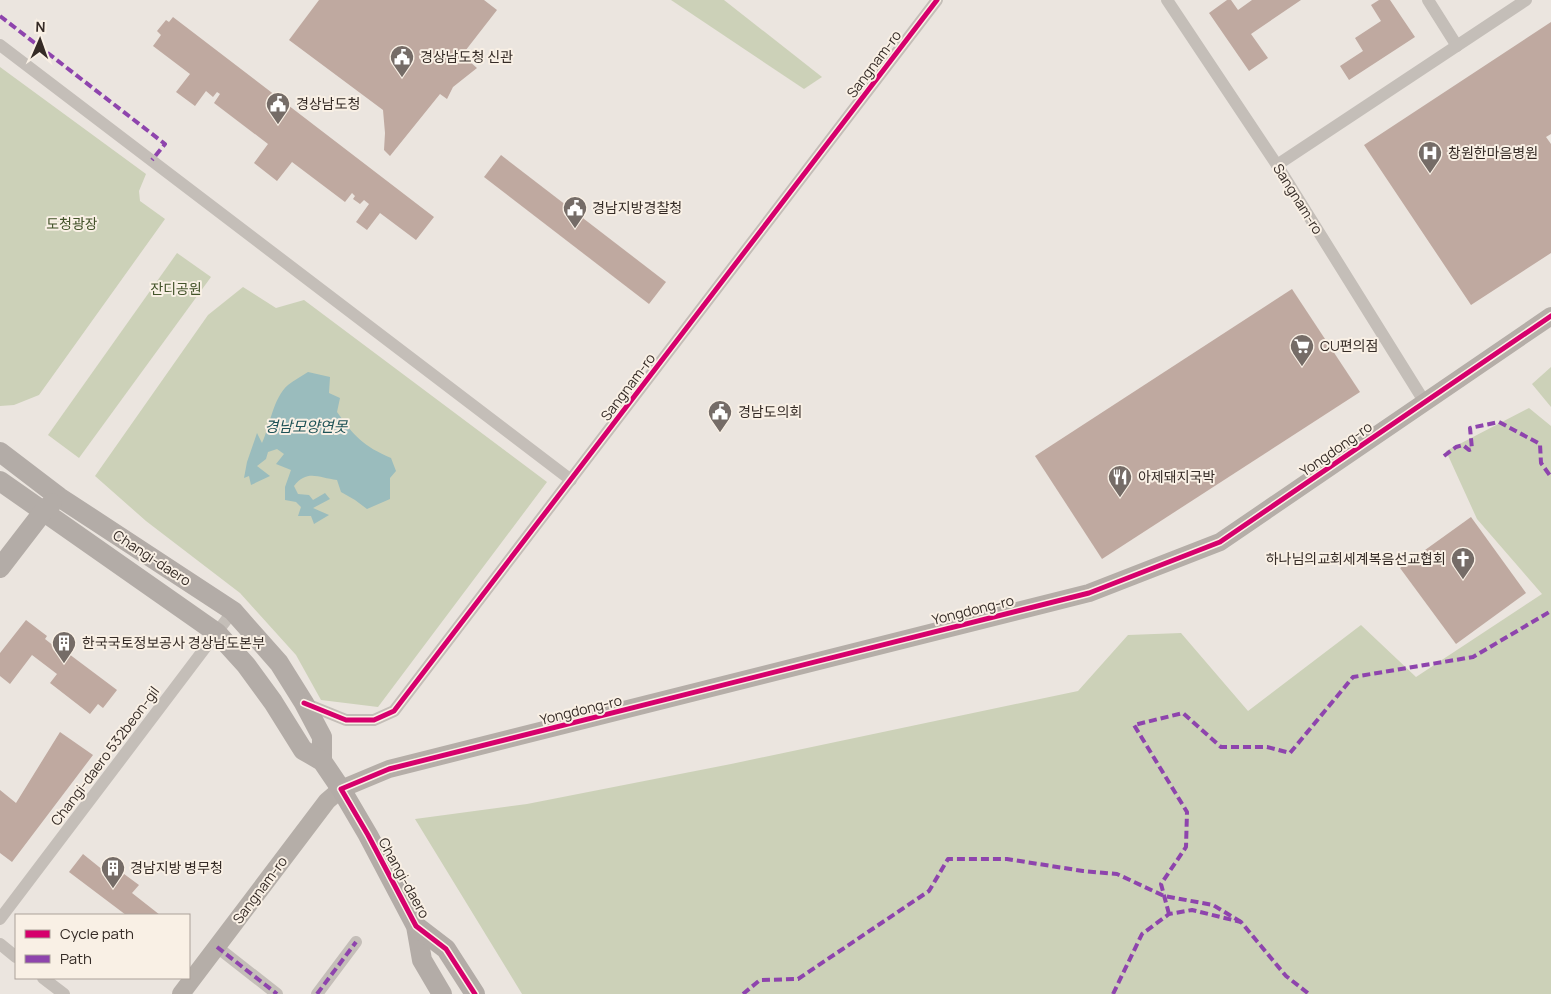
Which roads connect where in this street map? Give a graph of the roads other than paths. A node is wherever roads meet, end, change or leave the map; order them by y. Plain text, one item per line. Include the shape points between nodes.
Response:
1 (937, 0) edge
2 (1167, 0) edge
3 (1428, 0) edge
4 (1526, 0) edge
5 (0, 45) edge
6 (1457, 46) junction
7 (1277, 165) junction
8 (1551, 316) edge
9 (1424, 402) junction
10 (6, 457) edge
11 (571, 480) junction
12 (0, 481) edge
13 (59, 497) junction
14 (43, 512) junction
15 (0, 568) edge
16 (233, 612) junction
17 (217, 633) junction
18 (304, 703) junction
19 (322, 760) junction
20 (341, 789) junction
21 (0, 919) edge
22 (416, 926) junction
23 (356, 942) dead end
24 (0, 944) edge
25 (217, 947) junction
26 (15, 956) edge
27 (44, 979) edge
28 (64, 994) edge
29 (181, 994) edge
30 (277, 994) edge
31 (317, 994) edge
32 (442, 994) edge
33 (475, 994) edge

1 - 11 street, Sangnam-ro
2 - 7 street, Sangnam-ro
3 - 6 street
4 - 6 street
5 - 11 street
6 - 7 street
7 - 9 street, Sangnam-ro
8 - 9 street, Yongdong-ro
9 - 20 street, Yongdong-ro via 1220,542 1089,593 389,769
10 - 12 main road
10 - 13 main road, Changi-daero
11 - 18 street, Sangnam-ro via 394,711 374,720 346,720
12 - 14 main road, Changi-daero
13 - 14 main road
13 - 16 main road, Changi-daero
14 - 15 main road
14 - 17 main road, Changi-daero
16 - 17 street, Changi-daero 532beon-gil
16 - 18 main road, Changi-daero via 279,663
17 - 19 main road, Changi-daero via 246,665 303,750
17 - 21 street, Changi-daero 532beon-gil
18 - 19 main road, Changi-daero via 322,737
19 - 20 main road, Changi-daero
20 - 22 main road, Changi-daero
20 - 25 street, Sangnam-ro via 327,801
22 - 32 main road, Changi-daero via 422,960
22 - 33 main road, Changi-daero via 446,949
23 - 31 street
24 - 26 street
25 - 29 street, Sangnam-ro
25 - 30 street
27 - 28 street

